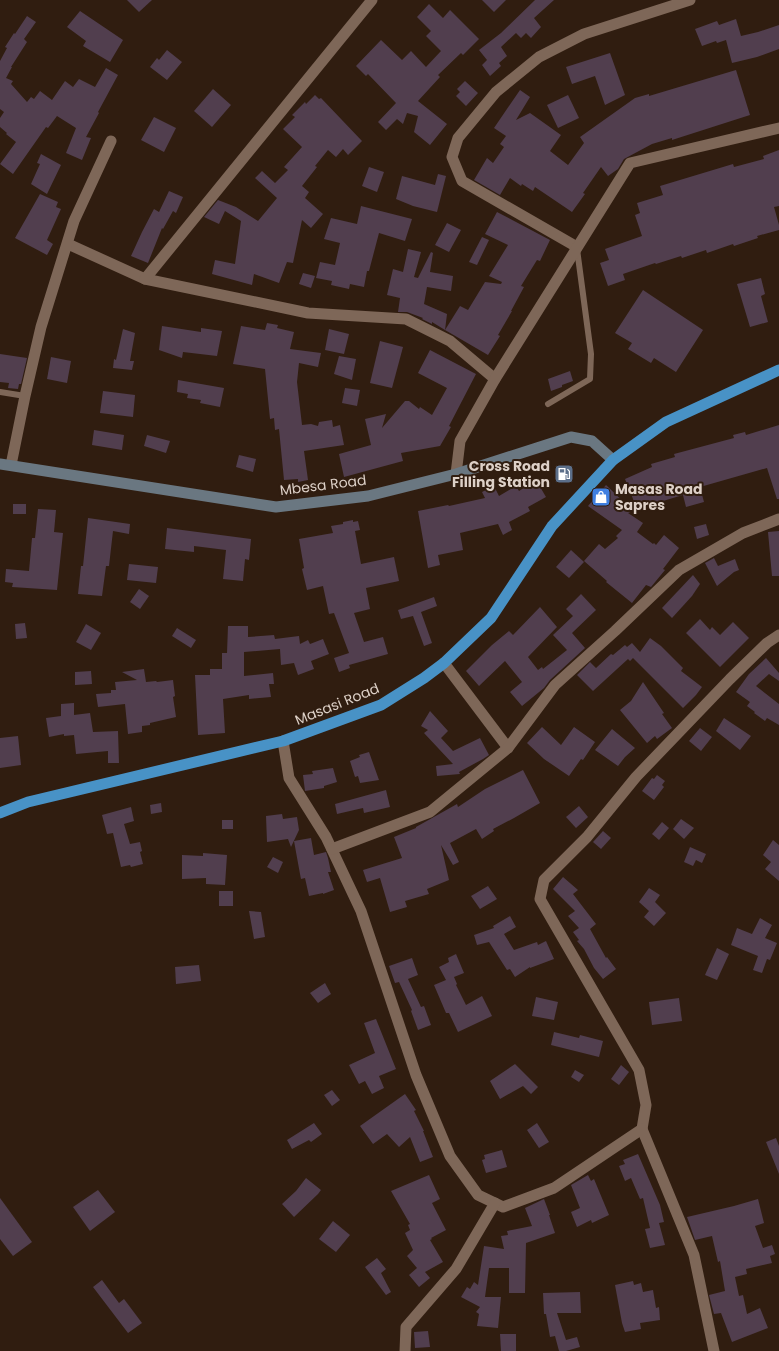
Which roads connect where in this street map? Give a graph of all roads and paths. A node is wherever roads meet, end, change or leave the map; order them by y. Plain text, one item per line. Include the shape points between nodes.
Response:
1 (372, 0) edge
2 (690, 0) edge
3 (779, 128) edge
4 (111, 141) dead end
5 (68, 244) junction
6 (577, 247) junction
7 (145, 279) junction
8 (779, 370) edge
9 (495, 379) junction
10 (0, 392) edge
11 (24, 396) junction
12 (548, 404) dead end
13 (613, 460) junction
14 (5, 465) edge
15 (456, 474) junction
16 (779, 519) edge
17 (779, 635) edge
18 (444, 662) junction
19 (283, 741) junction
20 (508, 748) junction
21 (0, 813) edge
22 (332, 849) junction
23 (642, 1129) junction
24 (495, 1203) junction
25 (405, 1351) edge
26 (714, 1351) edge

1 - 7 street
2 - 6 street via 584,34 539,57 496,92 458,138 452,157 462,181
3 - 6 street via 630,162
4 - 5 street via 74,222
5 - 7 street
5 - 11 street via 41,327
6 - 9 street
6 - 12 lane via 591,354 590,379
7 - 9 street via 308,313 406,320 450,341
8 - 13 highway, Masasi Road via 666,422
9 - 15 street via 460,441
10 - 11 lane
11 - 14 street
13 - 15 main road, Mbesa Road via 592,441 571,437
13 - 18 highway, Masasi Road via 552,526 491,618
14 - 15 main road, Mbesa Road via 276,507 368,496
16 - 20 street via 743,533 679,570 554,685
17 - 23 street via 767,643 724,685 636,777 587,836 544,880 540,899 639,1070 646,1105
18 - 19 highway, Masasi Road via 424,678 381,704
18 - 20 street
19 - 21 highway, Masasi Road via 28,802
19 - 22 street via 289,778
20 - 22 street via 430,812
22 - 24 street via 360,911 416,1075 450,1156 478,1195
23 - 24 street via 554,1188 503,1207
23 - 26 street via 694,1254
24 - 25 street via 456,1269 406,1327

